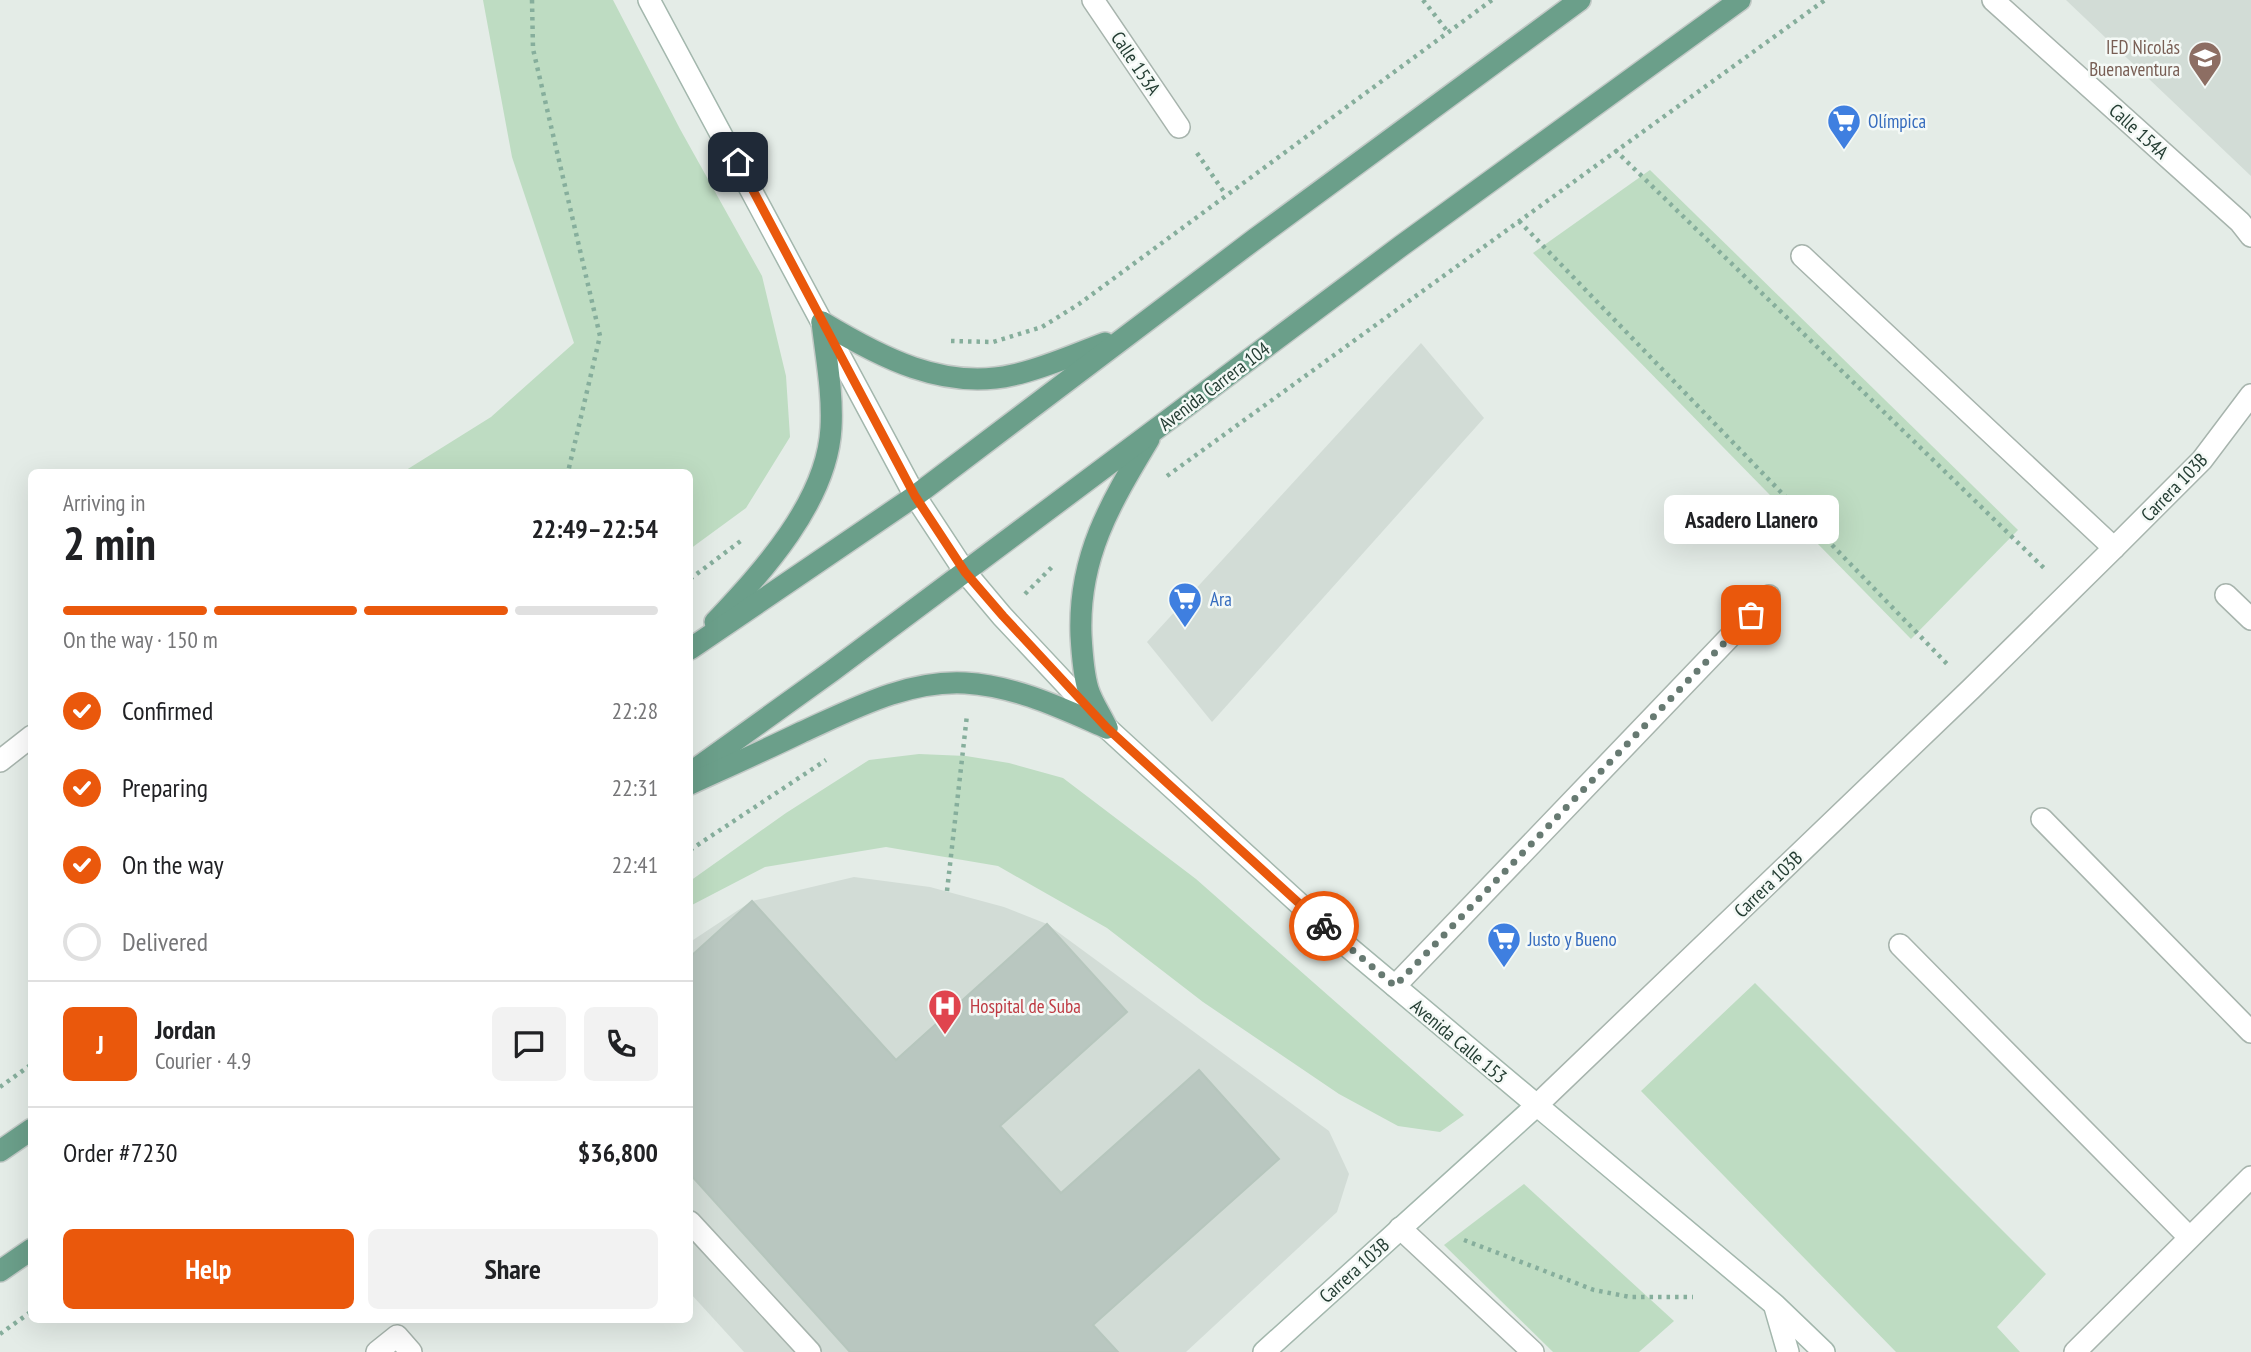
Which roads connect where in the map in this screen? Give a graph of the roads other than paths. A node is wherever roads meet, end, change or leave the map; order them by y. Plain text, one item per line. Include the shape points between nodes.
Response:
1 (649, 0) edge
2 (1093, 0) edge
3 (1580, 0) edge
4 (1740, 0) edge
5 (1993, 0) edge
6 (1179, 127) road end
7 (2251, 236) edge
8 (1802, 256) dead end
9 (822, 322) junction
10 (1126, 335) junction
11 (2251, 395) edge
12 (1155, 430) junction
13 (915, 496) junction
14 (2114, 548) junction
15 (965, 572) junction
16 (2226, 595) dead end
17 (1769, 596) dead end
18 (2251, 619) edge
19 (693, 646) edge
20 (693, 647) edge
21 (1107, 728) junction
22 (28, 739) edge
23 (0, 761) edge
24 (693, 771) edge
25 (693, 783) edge
26 (2042, 820) dead end
27 (1900, 945) dead end
28 (1395, 986) junction
29 (2251, 1032) edge
30 (1536, 1105) junction
31 (28, 1131) edge
32 (3, 1144) edge
33 (2251, 1177) edge
34 (693, 1225) edge
35 (1400, 1228) junction
36 (2189, 1237) junction
37 (28, 1252) edge
38 (0, 1271) edge
39 (1775, 1305) junction
40 (377, 1352) edge
41 (411, 1352) edge
42 (810, 1352) edge
43 (1264, 1352) edge
44 (1533, 1352) edge
45 (1788, 1352) edge
46 (1824, 1352) edge
47 (2075, 1352) edge

1 - 9 street, Avenida Calle 153
2 - 6 street, Calle 153A
3 - 10 main road
4 - 12 main road, Avenida Carrera 104
5 - 7 street, Calle 154A
8 - 14 street
9 - 10 main road via 903,364 971,380 1013,375
9 - 13 street, Avenida Calle 153
9 - 19 main road via 831,430 816,484 784,541
10 - 13 main road
11 - 14 street, Carrera 103B via 2202,460
12 - 15 main road, Avenida Carrera 104
12 - 21 main road via 1095,538 1080,609 1088,691
13 - 15 street, Avenida Calle 153
13 - 20 main road
14 - 30 street, Carrera 103B
15 - 21 street, Avenida Calle 153
15 - 24 main road, Avenida Carrera 104
16 - 18 street
17 - 28 street
21 - 25 main road via 1010,689 939,684 878,697
21 - 28 street, Avenida Calle 153
22 - 23 street
26 - 29 street
27 - 36 street
28 - 30 street, Avenida Calle 153
30 - 35 street, Carrera 103B
30 - 39 street, Avenida Calle 153
31 - 32 main road
33 - 36 street
34 - 42 street
35 - 43 street, Carrera 103B
35 - 44 street
36 - 47 street
37 - 38 main road
39 - 45 street
39 - 46 street, Avenida Calle 153
40 - 41 street via 397,1336

